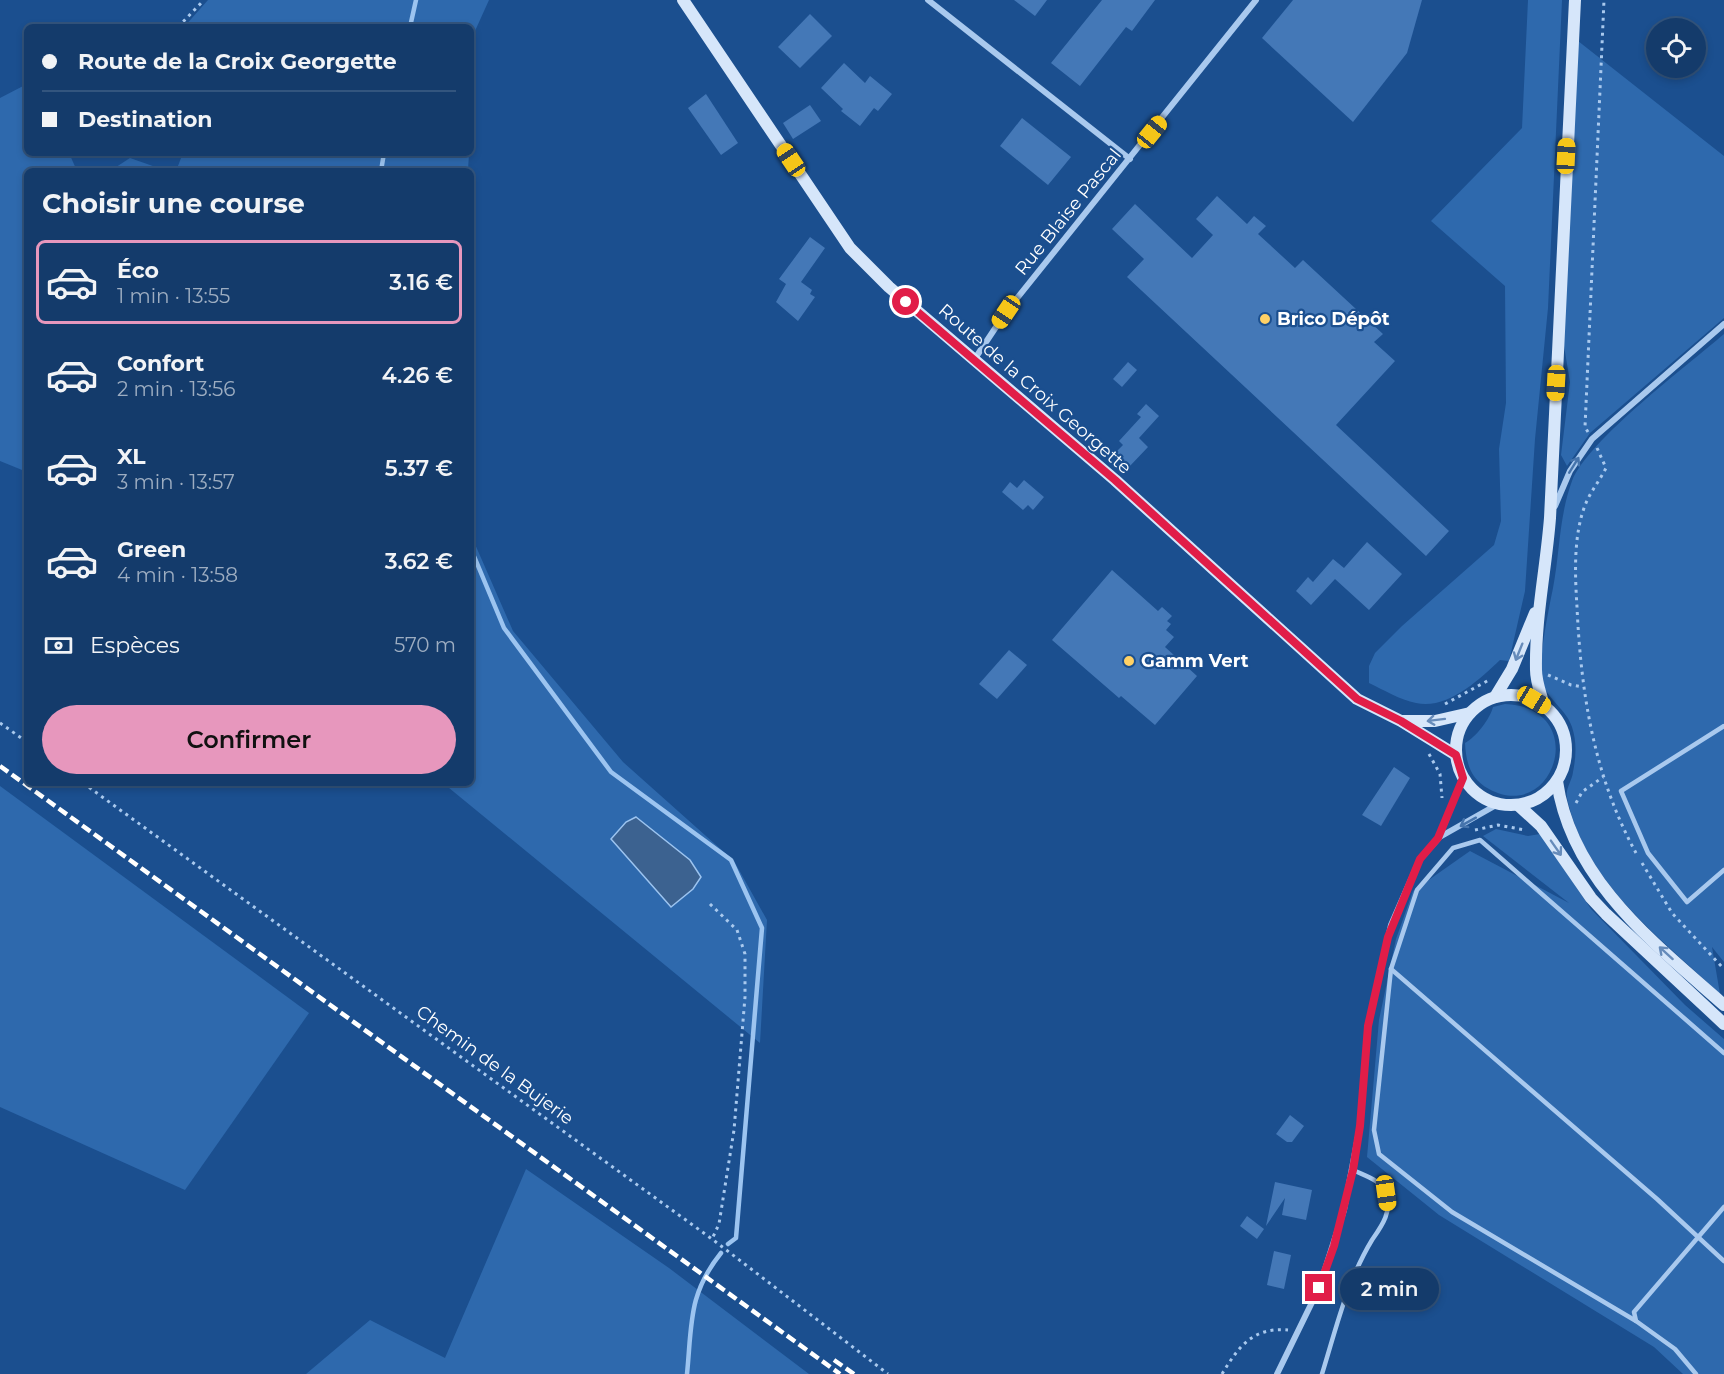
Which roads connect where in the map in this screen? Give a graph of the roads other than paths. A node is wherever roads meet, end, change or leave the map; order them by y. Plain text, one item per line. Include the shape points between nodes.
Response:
1 (683, 0) edge
2 (928, 0) edge
3 (1256, 0) edge
4 (1575, 0) edge
5 (1131, 159) junction
6 (1724, 324) edge
7 (974, 360) junction
8 (1550, 518) junction
9 (1539, 604) junction
10 (1496, 698) junction
11 (1544, 706) junction
12 (1470, 713) junction
13 (1401, 721) junction
14 (1724, 726) edge
15 (1456, 755) junction
16 (1463, 778) junction
17 (1557, 781) junction
18 (1498, 804) junction
19 (1518, 805) junction
20 (1438, 838) junction
21 (1724, 870) edge
22 (1391, 969) junction
23 (1724, 1005) edge
24 (1724, 1024) edge
25 (1724, 1053) edge
26 (1353, 1170) junction
27 (1724, 1207) edge
28 (1697, 1238) junction
29 (1724, 1261) edge
30 (1636, 1321) junction
31 (1277, 1374) edge
32 (1322, 1374) edge
33 (1696, 1374) edge

1 - 7 main road, Route de la Croix Georgette via 850,248
2 - 5 street
3 - 5 street, Rue Blaise Pascal
4 - 8 main road
5 - 7 street, Rue Blaise Pascal via 1006,312
8 -> 6 street via 1570,471 1592,439
7 - 13 main road, Route de la Croix Georgette via 1115,480 1348,692
8 - 9 main road
9 -> 10 main road
9 - 11 main road via 1536,672
10 - 11 main road via 1522,696
10 - 12 main road
11 - 17 main road via 1560,724 1565,741 1564,764
12 -> 13 main road, Route de la Croix Georgette via 1435,721
12 - 15 main road via 1459,734
13 - 15 main road, Route de la Croix Georgette
14 - 21 lane via 1622,791 1648,853 1687,902
15 - 16 main road
16 - 18 main road via 1476,793
16 - 20 street
17 - 19 main road via 1539,798
23 -> 17 main road via 1605,893 1576,843
18 - 19 main road
18 -> 20 street
19 -> 24 main road via 1541,826 1606,914
20 - 26 street via 1420,859 1391,925 1382,960 1368,1026
22 - 25 lane via 1417,890 1453,848 1480,840
22 - 28 lane via 1640,1183
22 - 30 lane via 1374,1130 1379,1154 1452,1212
26 - 31 street via 1319,1288
26 - 32 lane via 1378,1182 1386,1193 1388,1207 1384,1223 1355,1271
27 - 28 lane
28 - 29 lane
28 - 30 lane via 1642,1299 1634,1312
30 - 33 lane via 1675,1349

